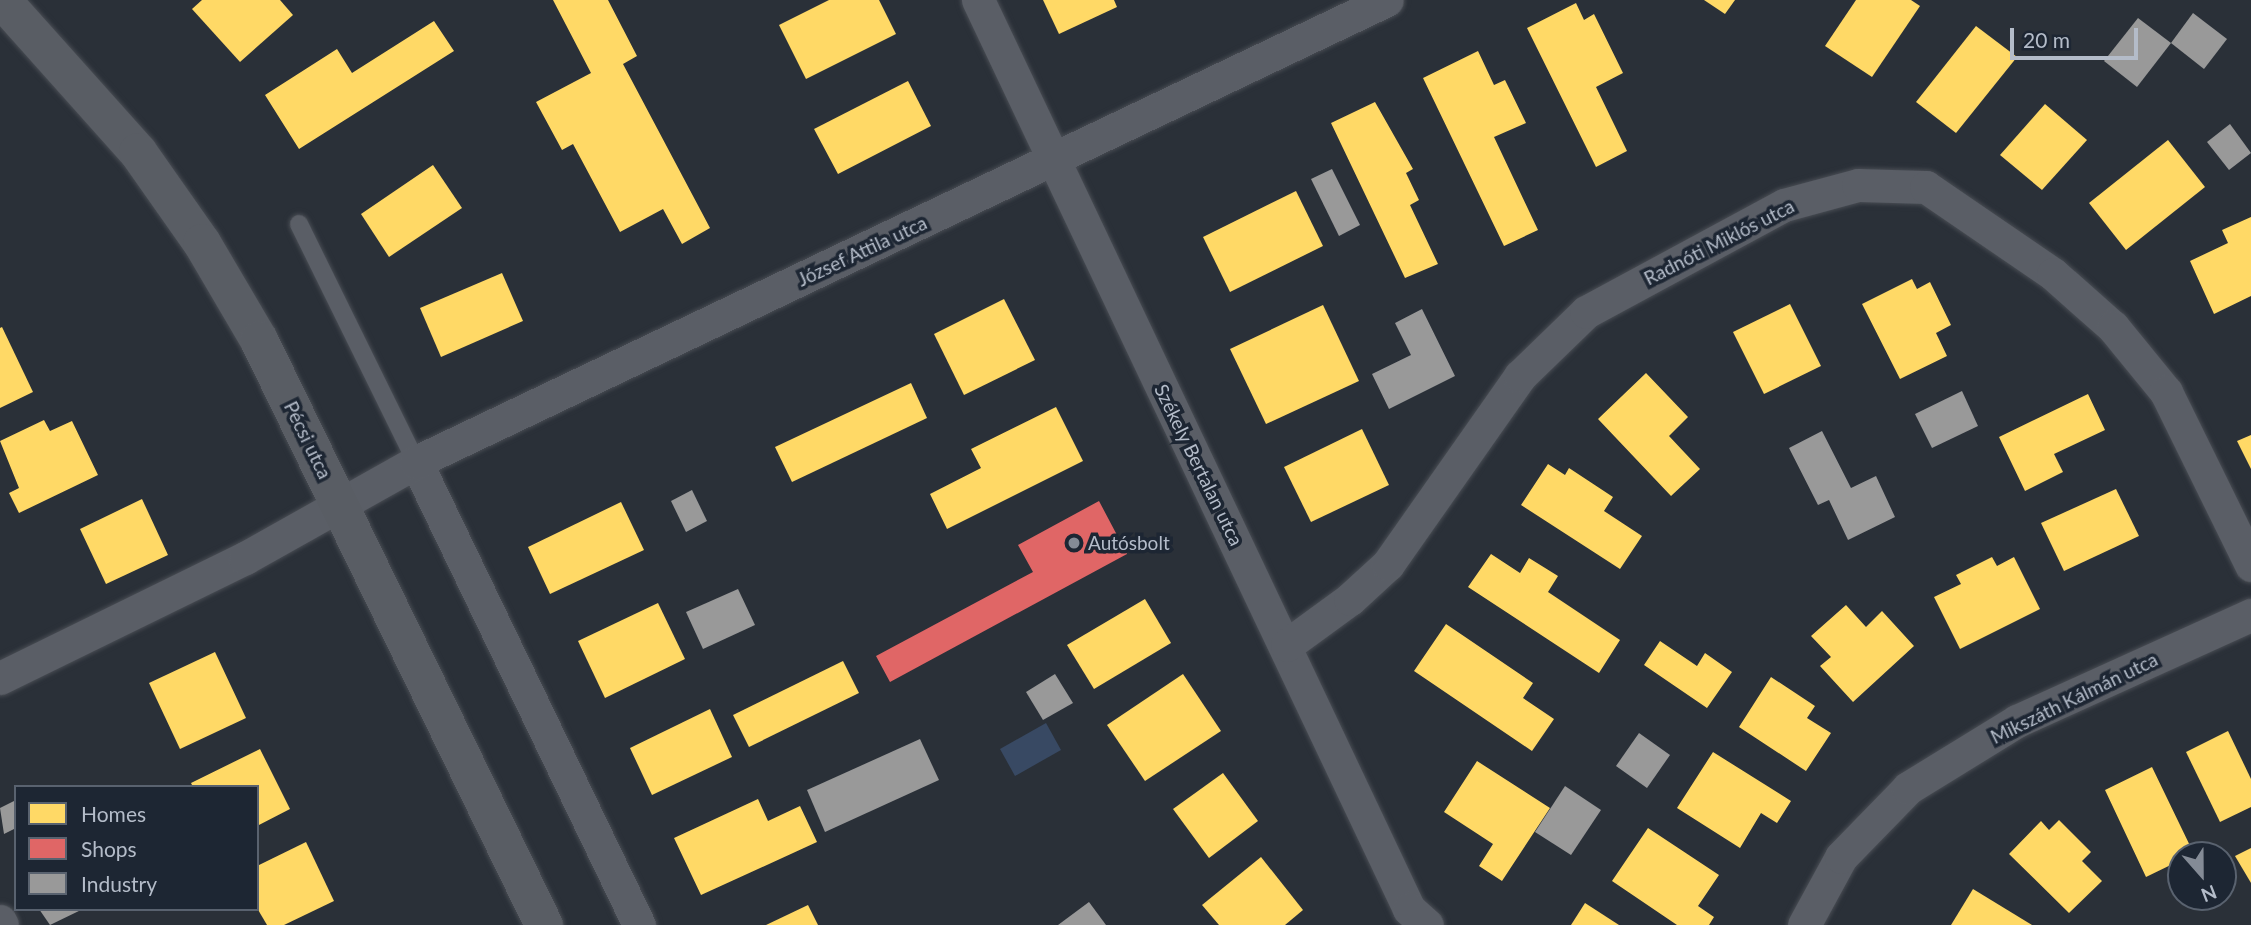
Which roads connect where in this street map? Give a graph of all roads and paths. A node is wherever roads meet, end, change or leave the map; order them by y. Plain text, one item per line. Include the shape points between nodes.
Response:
1 (2, 0) edge
2 (978, 0) edge
3 (1387, 0) edge
4 (1052, 161) junction
5 (299, 224) dead end
6 (416, 462) junction
7 (339, 504) junction
8 (2251, 565) edge
9 (2251, 615) edge
10 (1287, 645) junction
11 (0, 678) edge
12 (544, 925) edge
13 (639, 925) edge
14 (1427, 925) edge
15 (1804, 925) edge

1 - 7 main road, Pécsi utca via 138,152 202,243 259,340
2 - 4 street, Székely Bertalan utca
3 - 4 street, József Attila utca
4 - 6 street, József Attila utca
4 - 10 street, Székely Bertalan utca
5 - 6 lane
6 - 7 street, József Attila utca
6 - 13 street
7 - 11 street, József Attila utca via 245,558
7 - 12 main road, Pécsi utca
8 - 10 street, Radnóti Miklós utca via 2166,392 2113,327 2053,274 1926,187 1858,185 1784,205 1586,312 1520,376 1388,564 1350,599
9 - 15 street, Mikszáth Kálmán utca via 2017,721 1908,788 1841,857
10 - 14 street, Székely Bertalan utca via 1409,909

